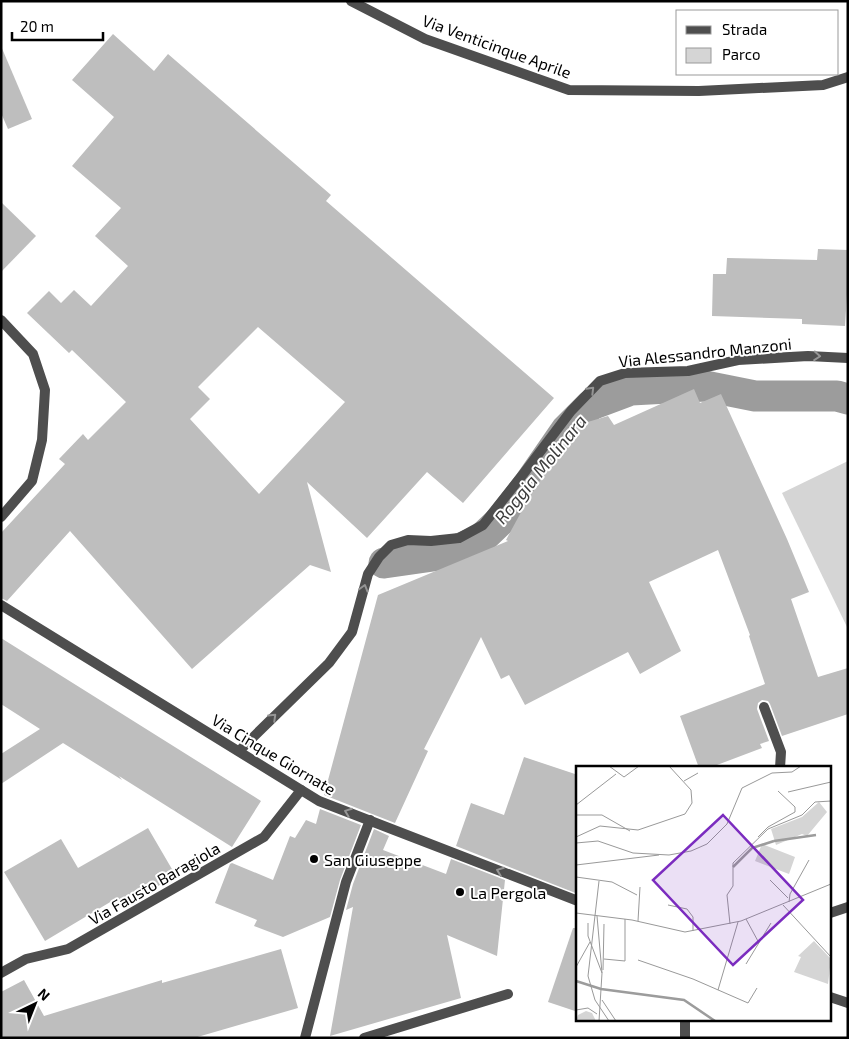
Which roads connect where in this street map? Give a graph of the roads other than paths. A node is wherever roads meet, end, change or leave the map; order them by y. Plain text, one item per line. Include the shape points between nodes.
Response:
1 (351, 1) edge
2 (848, 77) edge
3 (1, 320) edge
4 (848, 358) edge
5 (1, 517) edge
6 (1, 605) edge
7 (764, 707) dead end
8 (239, 752) junction
9 (780, 766) edge
10 (301, 790) junction
11 (370, 820) junction
12 (576, 900) edge
13 (848, 907) edge
14 (832, 912) edge
15 (1, 973) edge
16 (508, 994) dead end
17 (832, 998) edge
18 (848, 1003) edge
19 (685, 1022) edge
20 (305, 1038) edge
21 (364, 1038) edge
22 (685, 1038) edge

1 - 2 street, Via Venticinque Aprile via 426,39 569,90 699,91 823,85
3 - 5 street via 33,354 45,390 42,440 32,480
8 -> 4 street, Via Alessandro Manzoni via 335,656 352,632 368,574 379,557 391,545 408,540 459,538 483,525 571,411 600,381 625,373 688,371 738,360 808,356
6 - 8 street, Via Cinque Giornate
7 - 9 street via 781,752
8 - 10 street, Via Cinque Giornate
11 -> 10 street, Via Cinque Giornate via 319,801
10 - 15 street, Via Fausto Baragiola via 264,838 68,949 26,959
12 -> 11 street, Via Cinque Giornate
11 - 20 street via 346,882
13 - 14 street
16 - 21 street
17 - 18 street
19 - 22 street

